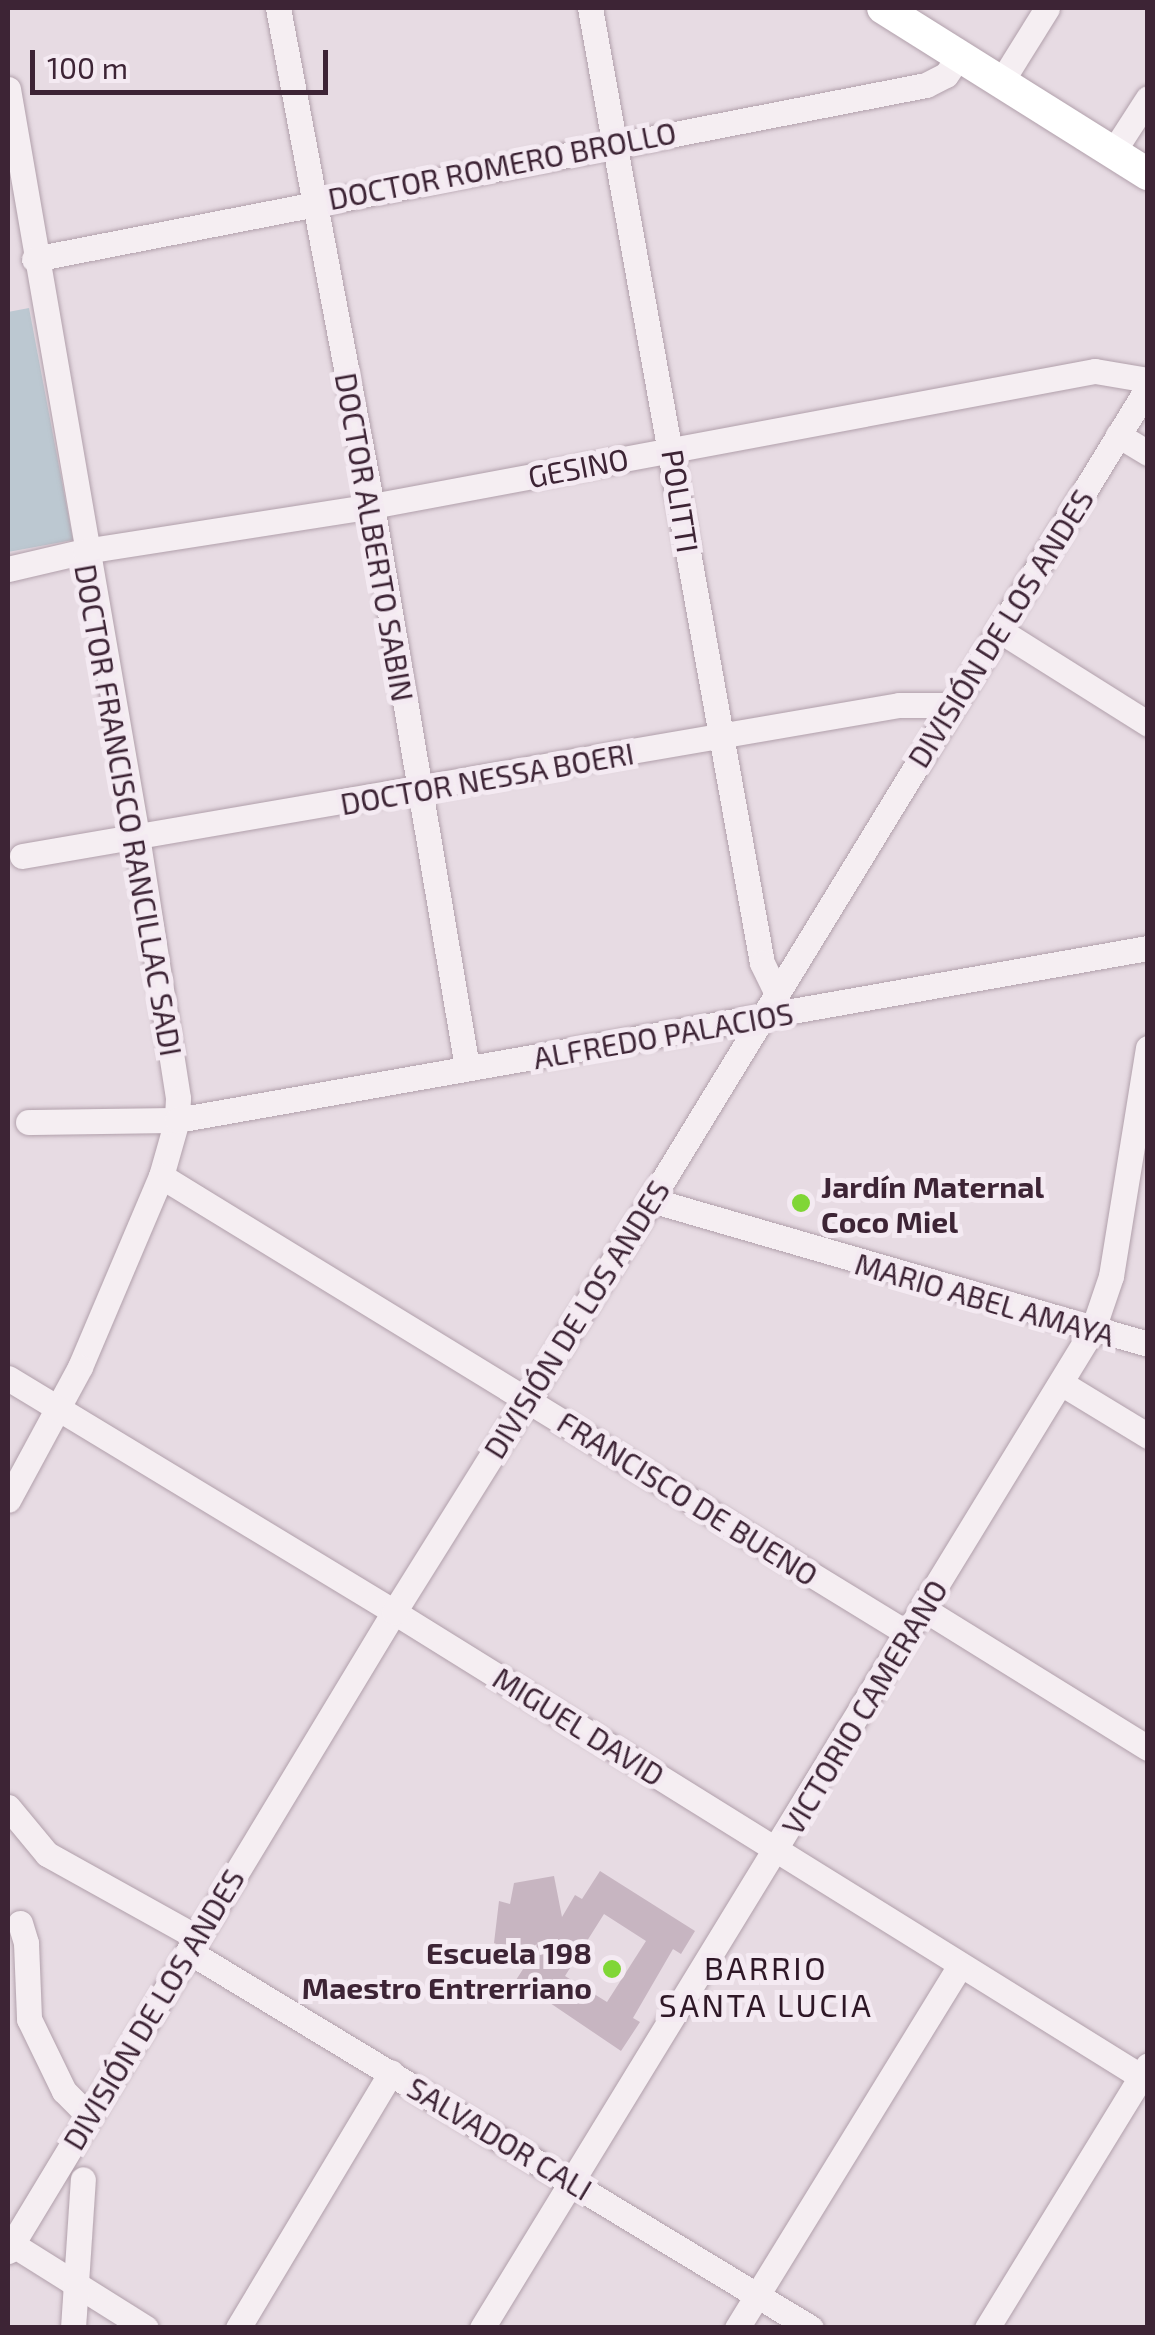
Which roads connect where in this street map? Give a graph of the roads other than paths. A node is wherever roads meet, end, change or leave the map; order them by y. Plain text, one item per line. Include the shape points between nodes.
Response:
1 (278, 8) edge
2 (590, 8) edge
3 (883, 8) edge
4 (1046, 8) edge
5 (959, 56) junction
6 (1001, 82) junction
7 (8, 88) edge
8 (1148, 98) edge
9 (614, 143) junction
10 (1113, 152) junction
11 (1148, 174) edge
12 (316, 202) junction
13 (34, 259) junction
14 (1148, 380) edge
15 (1148, 388) edge
16 (1118, 434) junction
17 (673, 450) junction
18 (1148, 453) edge
19 (372, 506) junction
20 (86, 551) junction
21 (8, 568) edge
22 (999, 630) junction
23 (952, 705) junction
24 (1148, 724) edge
25 (719, 737) junction
26 (418, 791) junction
27 (137, 836) junction
28 (22, 856) dead end
29 (1148, 948) edge
30 (776, 992) junction
31 (761, 1019) junction
32 (1148, 1048) edge
33 (467, 1068) junction
34 (178, 1120) junction
35 (28, 1122) dead end
36 (160, 1176) junction
37 (651, 1200) junction
38 (1092, 1329) junction
39 (1148, 1344) edge
40 (8, 1378) edge
41 (1060, 1383) junction
42 (526, 1398) junction
43 (58, 1408) junction
44 (1148, 1436) edge
45 (8, 1500) edge
46 (922, 1608) junction
47 (394, 1612) junction
48 (907, 1633) junction
49 (1148, 1748) edge
50 (12, 1814) edge
51 (778, 1849) junction
52 (20, 1923) dead end
53 (192, 1944) junction
54 (960, 1965) junction
55 (392, 2072) junction
56 (1145, 2074) edge
57 (87, 2114) junction
58 (83, 2179) dead end
59 (573, 2182) junction
60 (10, 2248) edge
61 (77, 2285) junction
62 (758, 2295) junction
63 (73, 2328) edge
64 (146, 2328) edge
65 (238, 2328) edge
66 (482, 2328) edge
67 (737, 2328) edge
68 (811, 2328) edge
69 (986, 2328) edge

1 - 12 street, DOCTOR ALBERTO SABIN
2 - 9 street, POLITTI
3 - 5 main road
4 - 6 street
5 - 6 main road
5 - 9 street, DOCTOR ROMERO BROLLO via 946,75 926,85
6 - 10 main road
7 - 13 street, DOCTOR FRANCISCO RANCILLAC SADI
8 - 10 street
9 - 12 street, DOCTOR ROMERO BROLLO
9 - 17 street, POLITTI
10 - 11 main road
12 - 13 street, DOCTOR ROMERO BROLLO
12 - 19 street, DOCTOR ALBERTO SABIN
13 - 20 street, DOCTOR FRANCISCO RANCILLAC SADI
14 - 17 street, GESINO via 1095,371
15 - 16 street, DIVISIÓN DE LOS ANDES
16 - 18 street
16 - 22 street, DIVISIÓN DE LOS ANDES
17 - 19 street, GESINO
17 - 25 street, POLITTI
19 - 20 street, GESINO
19 - 26 street, DOCTOR ALBERTO SABIN
20 - 21 street, GESINO
20 - 27 street, DOCTOR FRANCISCO RANCILLAC SADI
22 - 23 street, DIVISIÓN DE LOS ANDES
22 - 24 street
23 - 25 street, DOCTOR NESSA BOERI via 899,705
23 - 30 street, DIVISIÓN DE LOS ANDES
25 - 26 street, DOCTOR NESSA BOERI
25 - 30 street, POLITTI via 762,963
26 - 27 street, DOCTOR NESSA BOERI
26 - 33 street, DOCTOR ALBERTO SABIN
27 - 28 street, DOCTOR NESSA BOERI
27 - 34 street, DOCTOR FRANCISCO RANCILLAC SADI
29 - 31 street, ALFREDO PALACIOS
30 - 31 street, DIVISIÓN DE LOS ANDES
31 - 33 street, ALFREDO PALACIOS
31 - 37 street, DIVISIÓN DE LOS ANDES
32 - 38 street, VICTORIO CAMERANO via 1110,1276
33 - 34 street, ALFREDO PALACIOS
34 - 35 street, ALFREDO PALACIOS
34 - 36 street, DOCTOR FRANCISCO RANCILLAC SADI
36 - 42 street, FRANCISCO DE BUENO
36 - 43 street, DOCTOR FRANCISCO RANCILLAC SADI
37 - 38 street, MARIO ABEL AMAYA
37 - 42 street, DIVISIÓN DE LOS ANDES
38 - 39 street, MARIO ABEL AMAYA
38 - 41 street, VICTORIO CAMERANO
40 - 43 street, MIGUEL DAVID
41 - 44 street
41 - 46 street, VICTORIO CAMERANO
42 - 47 street, DIVISIÓN DE LOS ANDES
42 - 48 street, FRANCISCO DE BUENO
43 - 45 street, DOCTOR FRANCISCO RANCILLAC SADI
43 - 47 street, MIGUEL DAVID
46 - 48 street, VICTORIO CAMERANO
46 - 49 street
47 - 51 street, MIGUEL DAVID
47 - 53 street, DIVISIÓN DE LOS ANDES
48 - 51 street, VICTORIO CAMERANO
50 - 53 street, SALVADOR CALI via 58,1861
51 - 54 street, MIGUEL DAVID
51 - 59 street, VICTORIO CAMERANO
52 - 57 street via 29,2019 64,2091
53 - 55 street, SALVADOR CALI
53 - 57 street, DIVISIÓN DE LOS ANDES
54 - 56 street, MIGUEL DAVID
54 - 62 street
55 - 59 street, SALVADOR CALI
55 - 65 street
56 - 69 street
57 - 60 street, DIVISIÓN DE LOS ANDES
58 - 61 street
59 - 62 street, SALVADOR CALI
59 - 66 street, VICTORIO CAMERANO
60 - 61 street
61 - 63 street
61 - 64 street
62 - 67 street
62 - 68 street, SALVADOR CALI

